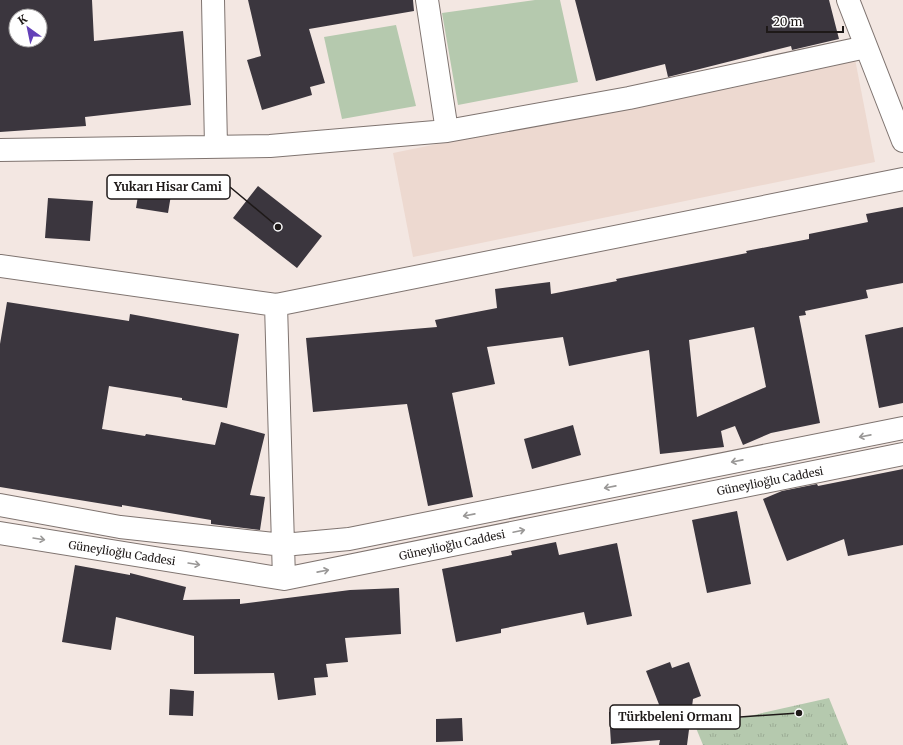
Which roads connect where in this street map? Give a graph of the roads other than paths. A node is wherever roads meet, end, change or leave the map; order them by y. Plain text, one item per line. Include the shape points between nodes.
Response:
1 (213, 0) edge
2 (426, 0) edge
3 (848, 0) edge
4 (866, 47) junction
5 (446, 130) junction
6 (903, 141) edge
7 (216, 146) junction
8 (0, 150) edge
9 (903, 179) edge
10 (0, 266) edge
11 (276, 305) junction
12 (903, 428) edge
13 (903, 454) edge
14 (0, 505) edge
15 (0, 533) edge
16 (283, 545) junction
17 (284, 579) junction

1 - 7 street
2 - 5 street
3 - 4 street
4 - 5 street via 629,98
4 - 6 street
5 - 7 street via 270,146
7 - 8 street
9 - 11 street
10 - 11 street
11 - 16 street
12 -> 16 street via 349,539
17 -> 13 street, Güneylioğlu Caddesi
14 - 16 street via 120,527
15 -> 17 street, Güneylioğlu Caddesi
16 - 17 street

